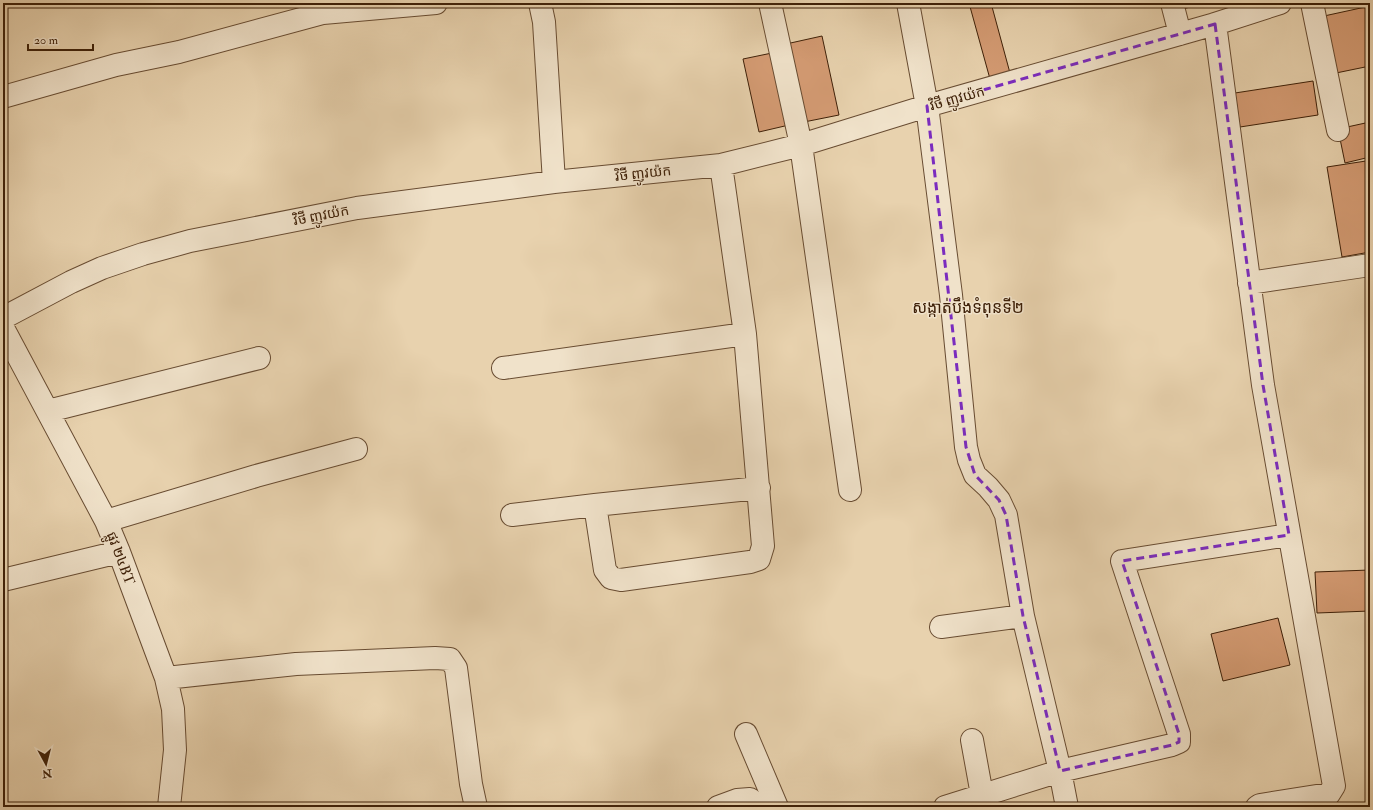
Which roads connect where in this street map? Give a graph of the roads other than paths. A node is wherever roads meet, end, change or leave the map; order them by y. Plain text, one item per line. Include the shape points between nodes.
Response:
1 (436, 3) edge
2 (540, 3) edge
3 (770, 3) edge
4 (908, 3) edge
5 (1172, 3) edge
6 (1280, 3) edge
7 (1312, 3) edge
8 (1215, 24) junction
9 (1180, 34) junction
10 (3, 97) edge
11 (927, 106) junction
12 (1338, 130) dead end
13 (801, 145) junction
14 (721, 165) junction
15 (554, 182) junction
16 (1370, 265) edge
17 (1250, 283) junction
18 (3, 318) edge
19 (3, 328) edge
20 (745, 334) junction
21 (259, 358) dead end
22 (503, 368) dead end
23 (48, 411) junction
24 (356, 449) dead end
25 (759, 488) junction
26 (850, 490) dead end
27 (595, 505) junction
28 (512, 515) dead end
29 (106, 521) junction
30 (1289, 535) junction
31 (119, 552) junction
32 (3, 580) edge
33 (1023, 616) junction
34 (941, 627) dead end
35 (166, 678) junction
36 (746, 734) dead end
37 (972, 740) dead end
38 (1060, 771) junction
39 (982, 795) junction
40 (169, 807) edge
41 (476, 807) edge
42 (718, 807) edge
43 (757, 807) edge
44 (777, 807) edge
45 (945, 807) edge
46 (1067, 807) edge
47 (1257, 807) edge

1 - 10 street via 323,12
2 - 15 street via 544,22
3 - 13 street
4 - 11 street
5 - 9 street
6 - 8 street, វិថី ញូវយ៉ក
7 - 12 street
8 - 9 street, វិថី ញូវយ៉ក
8 - 17 street
9 - 11 street, វិថី ញូវយ៉ក
11 - 13 street, វិថី ញូវយ៉ក
11 - 33 street via 951,295 966,447 975,475 999,500 1006,515
13 - 14 street, វិថី ញូវយ៉ក
13 - 26 street
14 - 15 street, វិថី ញូវយ៉ក
14 - 20 street
15 - 18 street, វិថី ញូវយ៉ក via 357,208 190,241 102,268
16 - 17 street
17 - 30 street via 1263,385
19 - 23 street, ផ្លូវ ២៤BT
20 - 22 street
20 - 25 street
21 - 23 street
23 - 29 street, ផ្លូវ ២៤BT
24 - 29 street via 248,478
25 - 27 street
25 - 27 street via 763,546 758,560 621,580 611,578 605,570
27 - 28 street
29 - 31 street, ផ្លូវ ២៤BT
30 - 38 street via 1122,561 1179,734 1179,742
30 - 47 street via 1334,786 1330,794
31 - 32 street
31 - 35 street, ផ្លូវ ២៤BT
33 - 34 street
33 - 38 street
35 - 40 street, ផ្លូវ ២៤BT via 173,709 175,750
35 - 41 street via 296,664 450,659 456,668
36 - 44 street
37 - 39 street
38 - 39 street
38 - 46 street
39 - 45 street
42 - 43 street via 737,800 750,799

